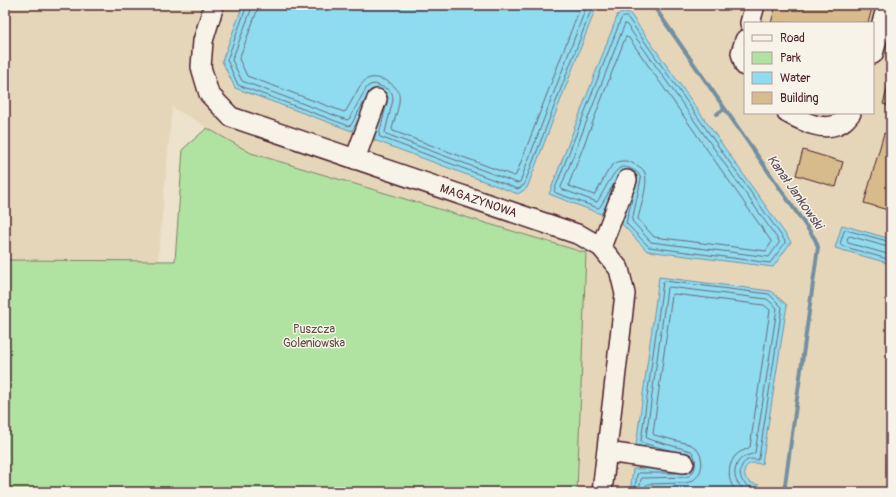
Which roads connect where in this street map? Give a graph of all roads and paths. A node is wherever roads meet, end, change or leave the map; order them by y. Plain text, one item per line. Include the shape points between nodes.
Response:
1 (214, 5) edge
2 (755, 5) edge
3 (887, 5) edge
4 (750, 22) edge
5 (744, 43) edge
6 (874, 50) edge
7 (744, 63) edge
8 (377, 99) dead end
9 (789, 114) edge
10 (850, 114) edge
11 (355, 159) junction
12 (627, 180) dead end
13 (601, 247) junction
14 (607, 452) junction
15 (684, 463) dead end
16 (602, 492) edge

1 - 11 street, MAGAZYNOWA via 203,41 201,67 209,94 231,117
2 - 4 street
3 - 6 street
5 - 7 street via 741,53
8 - 11 street
9 - 10 street via 822,127 837,125
11 - 13 street, MAGAZYNOWA via 580,235
12 - 13 street
13 - 14 street, MAGAZYNOWA via 619,269 625,294
14 - 15 street
14 - 16 street, MAGAZYNOWA

